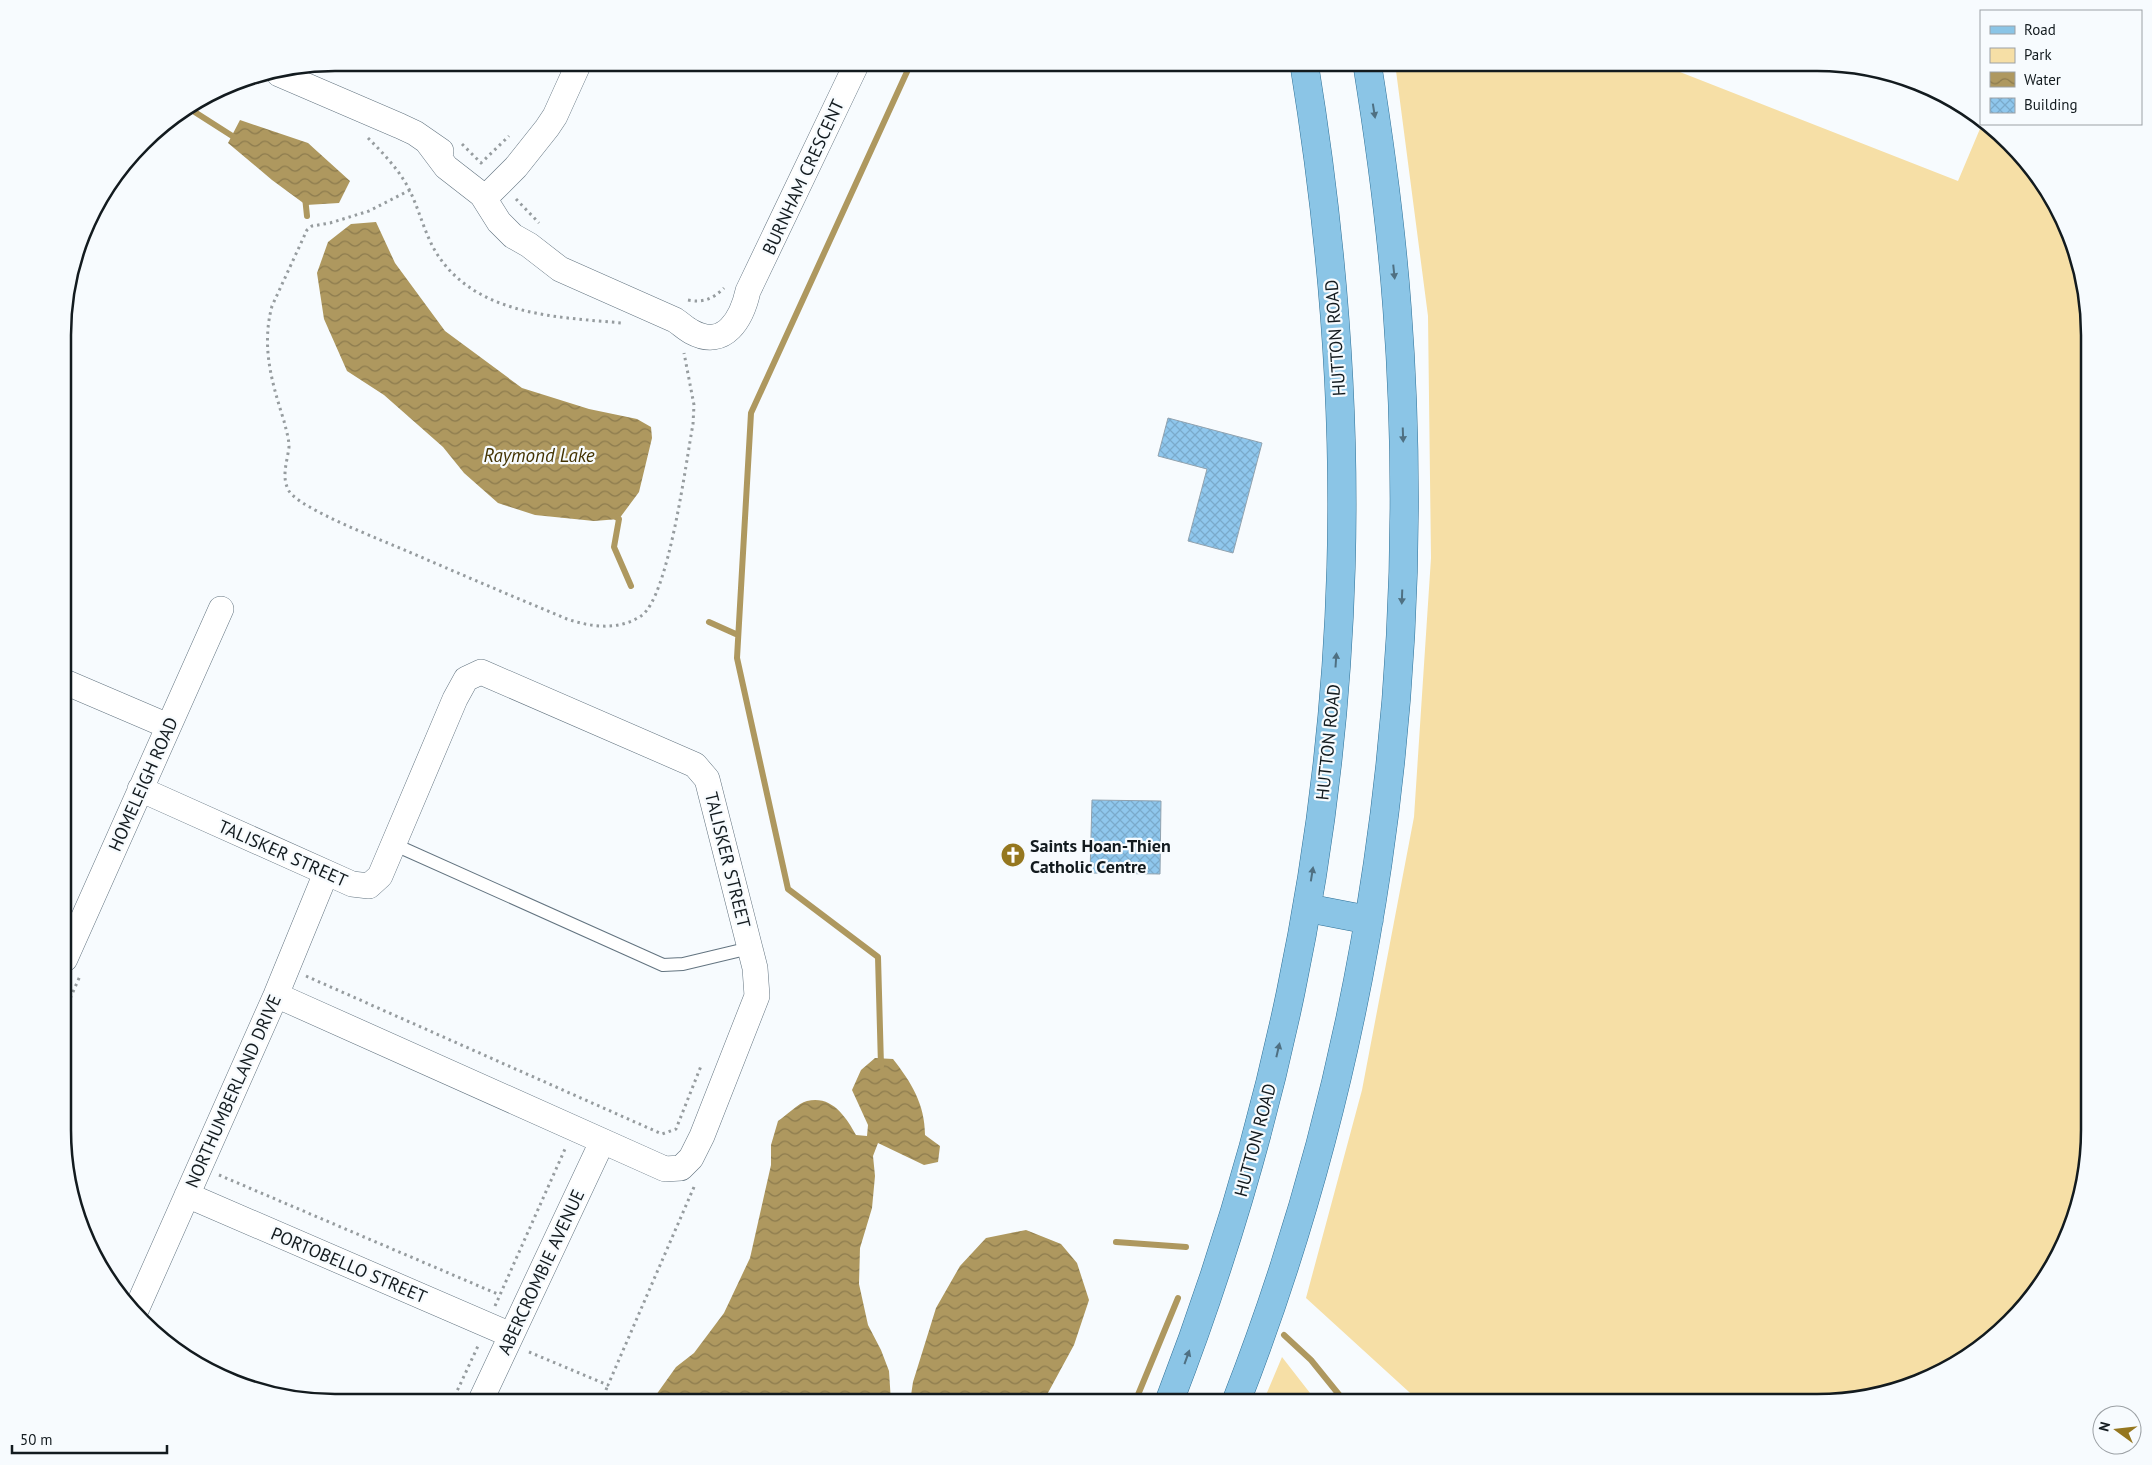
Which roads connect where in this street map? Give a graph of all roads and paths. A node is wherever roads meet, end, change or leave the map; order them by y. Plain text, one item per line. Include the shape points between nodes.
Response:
1 (575, 71) edge
2 (853, 71) edge
3 (1305, 71) edge
4 (1368, 71) edge
5 (271, 80) edge
6 (514, 131) dead end
7 (365, 135) dead end
8 (457, 137) dead end
9 (410, 190) junction
10 (493, 192) junction
11 (537, 237) junction
12 (738, 288) junction
13 (678, 308) junction
14 (628, 324) dead end
15 (685, 346) dead end
16 (220, 609) dead end
17 (71, 685) edge
18 (168, 726) junction
19 (140, 789) junction
20 (393, 844) junction
21 (326, 873) junction
22 (1307, 908) junction
23 (1369, 920) junction
24 (71, 945) edge
25 (750, 948) junction
26 (304, 975) dead end
27 (276, 995) junction
28 (701, 1066) dead end
29 (602, 1142) junction
30 (567, 1145) dead end
31 (223, 1166) dead end
32 (219, 1174) junction
33 (696, 1180) dead end
34 (196, 1199) junction
35 (500, 1295) junction
36 (138, 1305) edge
37 (487, 1325) junction
38 (509, 1339) junction
39 (608, 1385) junction
40 (456, 1394) edge
41 (484, 1394) edge
42 (604, 1394) edge
43 (1172, 1394) edge
44 (1239, 1394) edge

1 - 10 street via 555,116
2 - 12 street, BURNHAM CRESCENT
22 -> 3 main road, HUTTON ROAD via 1333,703 1341,567 1341,488 1340,408 1327,227
4 -> 23 main road via 1382,156 1397,307 1404,474 1399,660 1392,745
5 - 10 street, BURNHAM CRESCENT via 400,126 428,143 446,167
6 - 8 path via 481,164
7 - 9 path via 390,161
9 - 14 path via 437,254 480,293 507,306 538,314
9 - 15 path via 369,211 307,230 272,306 268,318 270,379 288,439 285,483 290,494 299,501 567,619 596,627 629,622 642,616 648,608 665,572 693,424 694,404
10 - 11 path
10 - 11 street, BURNHAM CRESCENT via 499,222 512,236
11 - 13 street, BURNHAM CRESCENT via 560,269
12 - 13 path
12 - 13 street, BURNHAM CRESCENT via 733,308 714,319
16 - 18 street, HOMELEIGH ROAD
17 - 18 street
18 - 19 street, HOMELEIGH ROAD
19 - 21 street, TALISKER STREET
19 - 24 street, HOMELEIGH ROAD
20 - 21 street, TALISKER STREET via 380,876 369,886 352,884
20 - 25 lane via 663,965 683,964
20 - 25 street, TALISKER STREET via 455,699 466,679 481,672 695,765 707,779
21 - 27 street, NORTHUMBERLAND DRIVE
22 - 23 main road
43 -> 22 main road, HUTTON ROAD via 1217,1272 1261,1121 1297,967
23 - 44 main road via 1327,1120 1283,1272
25 - 29 street, TALISKER STREET via 757,996 702,1136 687,1164 681,1168 665,1169
26 - 28 path via 662,1134 676,1129
27 - 29 street, TALISKER STREET
27 - 34 street, NORTHUMBERLAND DRIVE
29 - 38 street, ABERCROMBIE AVENUE
30 - 35 path
31 - 32 path
32 - 34 path
32 - 35 path
33 - 39 path
34 - 36 street, NORTHUMBERLAND DRIVE
34 - 37 street, PORTOBELLO STREET
35 - 37 path
37 - 38 street, PORTOBELLO STREET
37 - 40 path
38 - 39 path
38 - 41 street, ABERCROMBIE AVENUE
39 - 42 path

